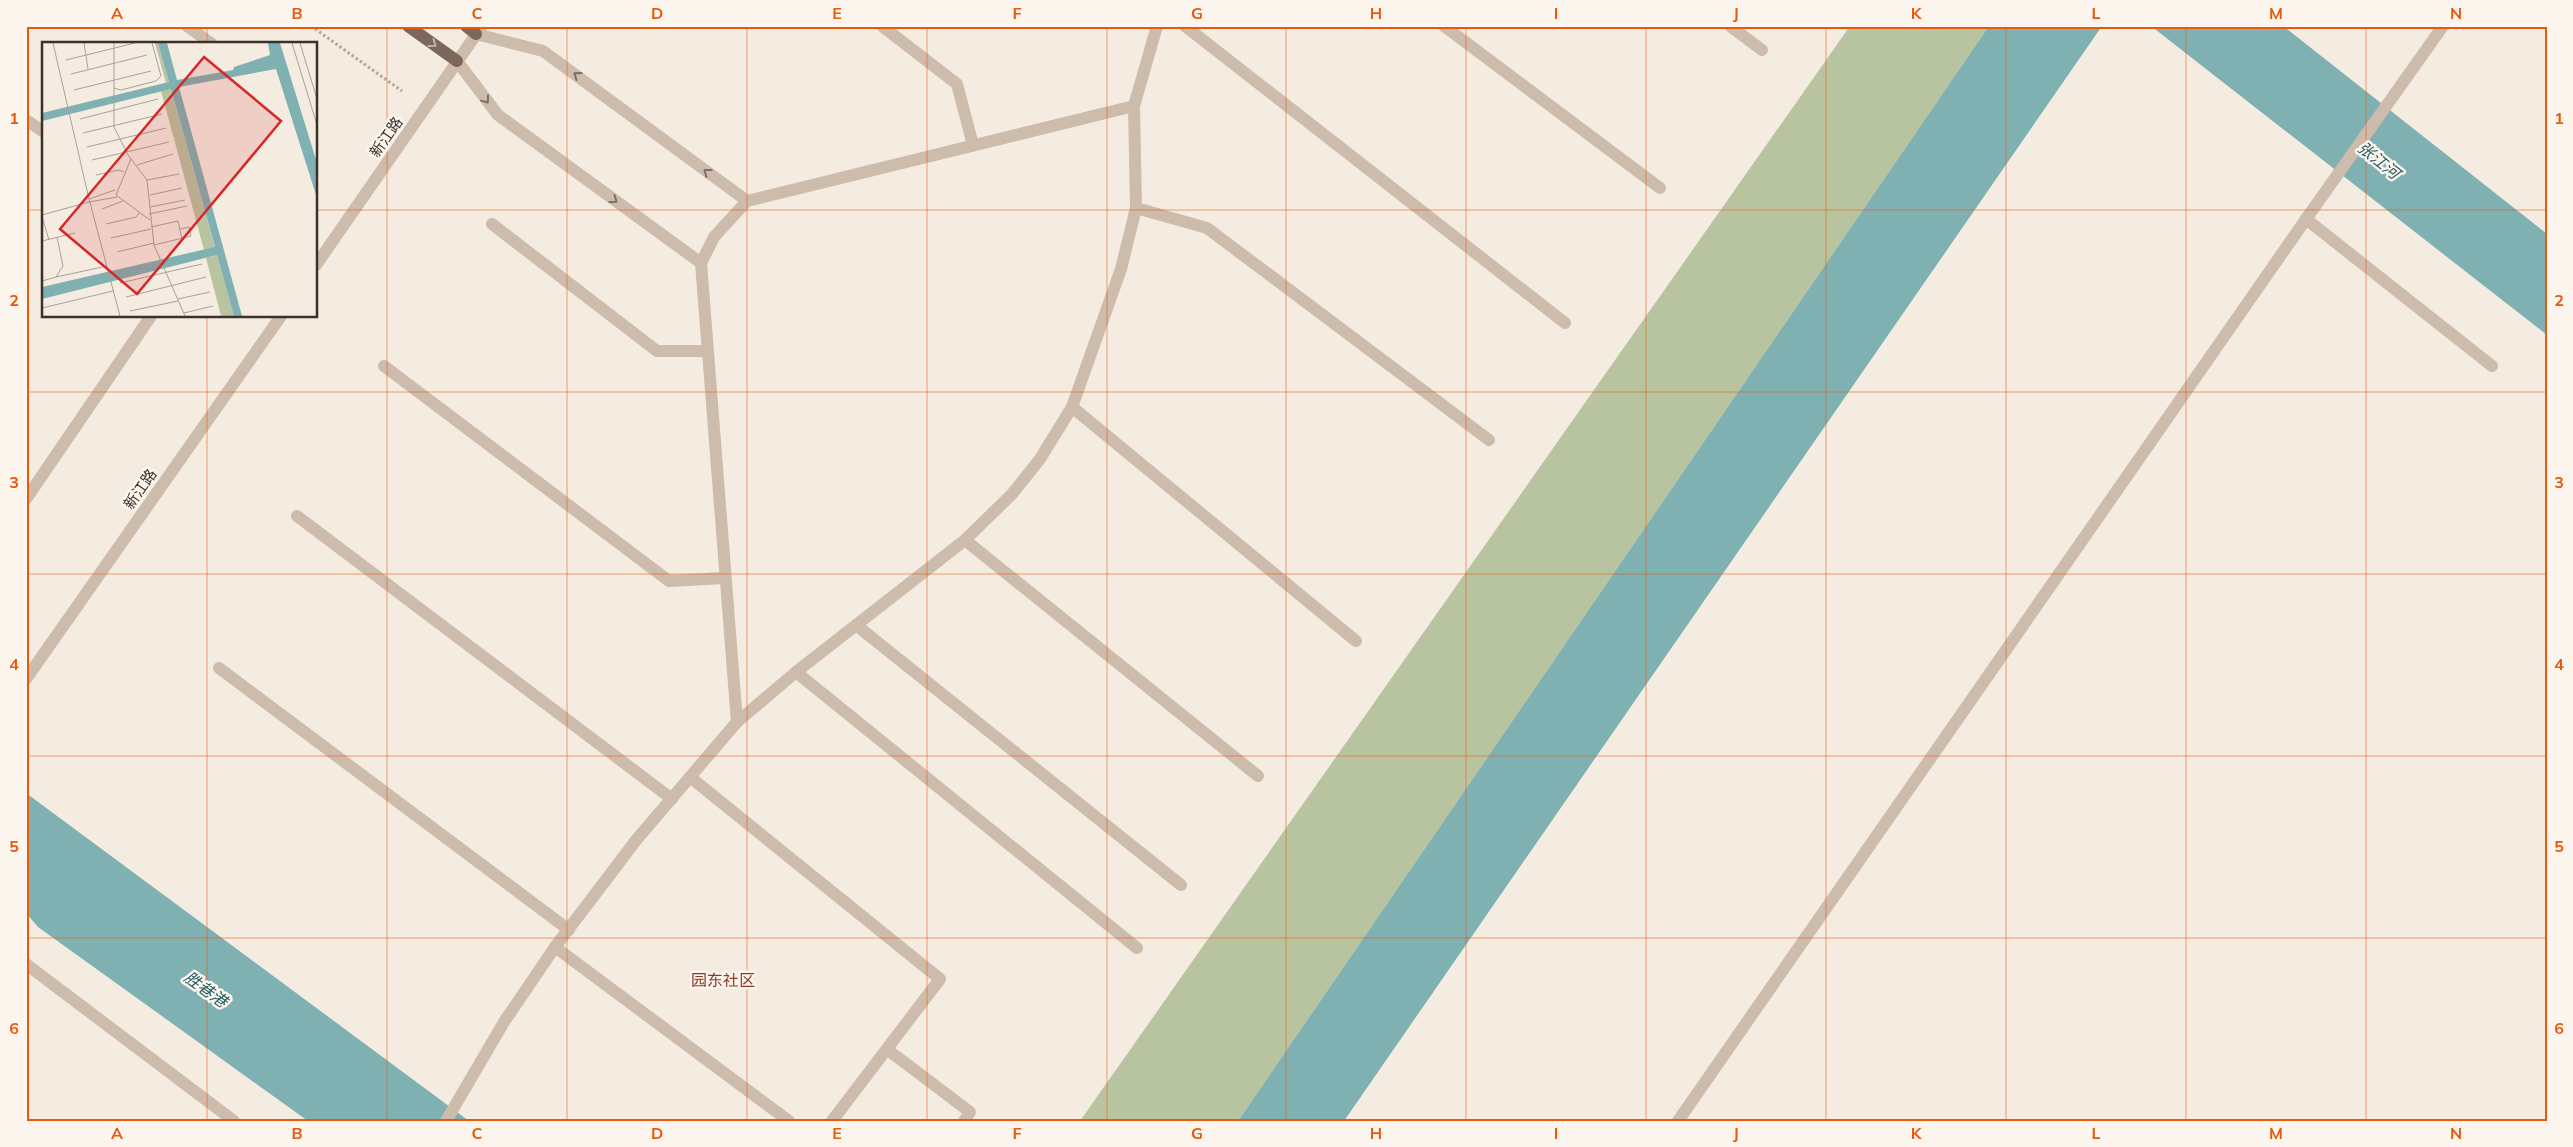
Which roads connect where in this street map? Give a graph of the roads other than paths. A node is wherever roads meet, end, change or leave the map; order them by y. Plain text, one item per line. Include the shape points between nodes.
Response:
1 (187, 26) edge
2 (408, 26) edge
3 (882, 26) edge
4 (1157, 26) edge
5 (1185, 26) edge
6 (1444, 26) edge
7 (1730, 26) edge
8 (2443, 26) edge
9 (475, 29) edge
10 (209, 42) edge
11 (1762, 50) dead end
12 (457, 61) junction
13 (1134, 106) junction
14 (26, 120) edge
15 (42, 131) edge
16 (973, 145) junction
17 (1660, 188) dead end
18 (747, 201) junction
19 (1136, 208) junction
20 (2306, 219) junction
21 (492, 224) dead end
22 (318, 262) edge
23 (701, 263) junction
24 (150, 318) edge
25 (280, 318) edge
26 (1566, 323) dead end
27 (707, 351) junction
28 (384, 366) dead end
29 (2492, 366) dead end
30 (1072, 407) junction
31 (1489, 440) dead end
32 (26, 499) edge
33 (297, 516) dead end
34 (965, 540) junction
35 (725, 578) junction
36 (856, 625) junction
37 (1356, 641) dead end
38 (219, 668) dead end
39 (796, 672) junction
40 (26, 679) edge
41 (737, 722) junction
42 (1258, 776) dead end
43 (690, 777) junction
44 (672, 799) junction
45 (1181, 885) dead end
46 (569, 930) junction
47 (555, 947) junction
48 (1137, 948) dead end
49 (26, 964) edge
50 (888, 1050) junction
51 (234, 1121) edge
52 (446, 1121) edge
53 (789, 1121) edge
54 (832, 1121) edge
55 (964, 1121) edge
56 (1678, 1121) edge

1 - 10 street
2 -> 12 main road
3 - 16 street via 957,84
4 - 13 street
5 - 26 street
6 - 17 street
7 - 11 street
8 - 20 street
9 - 12 street, 新江路
18 -> 9 street via 543,50
12 - 22 street, 新江路
12 -> 23 street via 498,115
13 - 16 street
13 - 19 street
14 - 15 street
16 - 18 street
18 - 23 street via 714,237
19 - 30 street via 1121,269
19 - 31 street via 1207,228
20 - 29 street
20 - 56 street
21 - 27 street via 657,351
23 - 27 street
24 - 32 street
25 - 40 street, 新江路
27 - 35 street
28 - 35 street via 669,581
30 - 34 street via 1040,458 1012,494
30 - 37 street
33 - 44 street
34 - 36 street
34 - 42 street
35 - 41 street
36 - 39 street
36 - 45 street
38 - 46 street
39 - 41 street
39 - 48 street
41 - 43 street
43 - 44 street
43 - 50 street via 940,980
44 - 46 street
46 - 47 street
47 - 52 street via 504,1022
47 - 53 street
49 - 51 street
50 - 54 street
50 - 55 street via 970,1112

